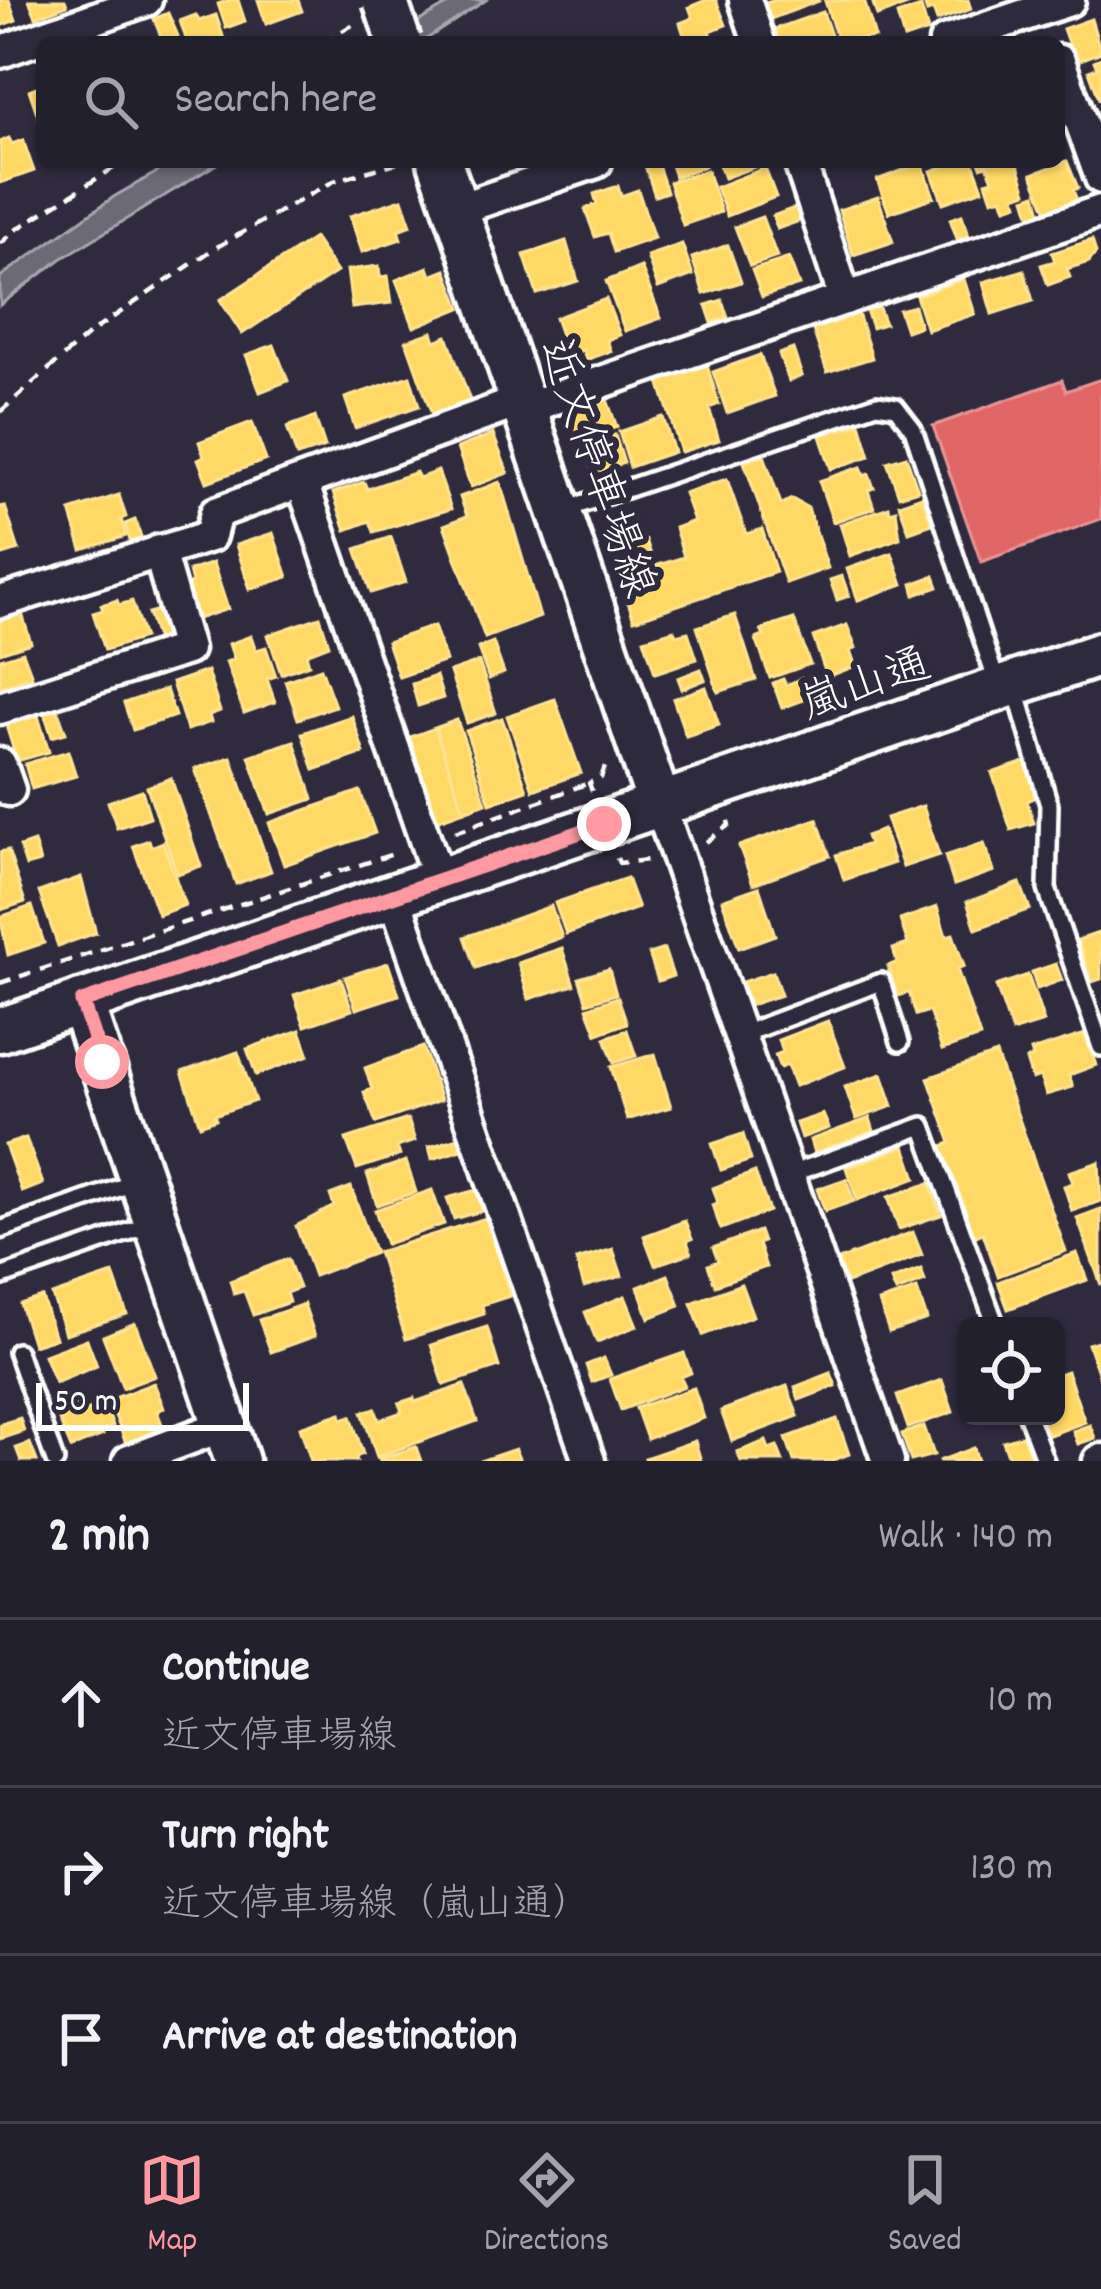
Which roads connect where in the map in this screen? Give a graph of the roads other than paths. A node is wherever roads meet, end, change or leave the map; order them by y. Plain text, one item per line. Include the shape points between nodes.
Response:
1 (146, 0) edge
2 (385, 0) edge
3 (745, 0) edge
4 (1049, 3) edge
5 (45, 36) edge
6 (397, 36) edge
7 (757, 36) edge
8 (962, 36) edge
9 (1052, 36) edge
10 (36, 39) edge
11 (0, 52) edge
12 (1065, 78) edge
13 (442, 168) edge
14 (579, 168) edge
15 (802, 168) edge
16 (1101, 178) edge
17 (456, 211) junction
18 (1101, 211) edge
19 (845, 299) junction
20 (525, 404) junction
21 (302, 482) junction
22 (562, 511) junction
23 (160, 551) junction
24 (0, 602) edge
25 (1101, 654) edge
26 (1006, 686) junction
27 (0, 708) edge
28 (660, 806) junction
29 (432, 862) junction
30 (394, 896) junction
31 (82, 1002) junction
32 (0, 1030) edge
33 (740, 1036) junction
34 (900, 1042) dead end
35 (1101, 1047) edge
36 (788, 1175) junction
37 (142, 1180) junction
38 (157, 1222) junction
39 (0, 1230) edge
40 (0, 1277) edge
41 (993, 1317) edge
42 (17, 1352) dead end
43 (1031, 1425) edge
44 (231, 1443) edge
45 (55, 1461) edge
46 (129, 1461) edge
47 (590, 1461) edge
48 (888, 1461) edge
49 (1045, 1461) edge

1 - 5 street
2 - 6 main road, bridge
3 - 7 street
4 - 8 street
4 - 9 street
10 - 11 street
12 - 16 street
13 - 17 main road, 近文停車場線
14 - 17 street
15 - 19 street
17 - 20 main road, 近文停車場線
18 - 19 street
19 - 20 street
20 - 21 street
20 - 22 main road, 近文停車場線
21 - 23 street via 216,513 209,536
21 - 29 street
22 - 26 lane via 877,404 896,407 914,429
22 - 28 main road, 近文停車場線
23 - 24 street
23 - 27 street via 187,649
25 - 26 main road, 嵐山通
26 - 28 main road, 嵐山通
26 - 35 lane via 1049,805 1047,890
28 - 29 main road, 嵐山通
28 - 33 street
29 - 30 main road, 嵐山通
30 - 31 main road, 嵐山通
30 - 47 street
31 - 32 main road, 嵐山通
31 - 37 main road
33 - 34 lane via 881,982
33 - 36 street
36 - 41 lane via 923,1126
36 - 48 street
37 - 38 main road
37 - 39 lane
38 - 40 lane
38 - 44 main road
42 - 45 lane
43 - 49 lane
44 - 46 street

